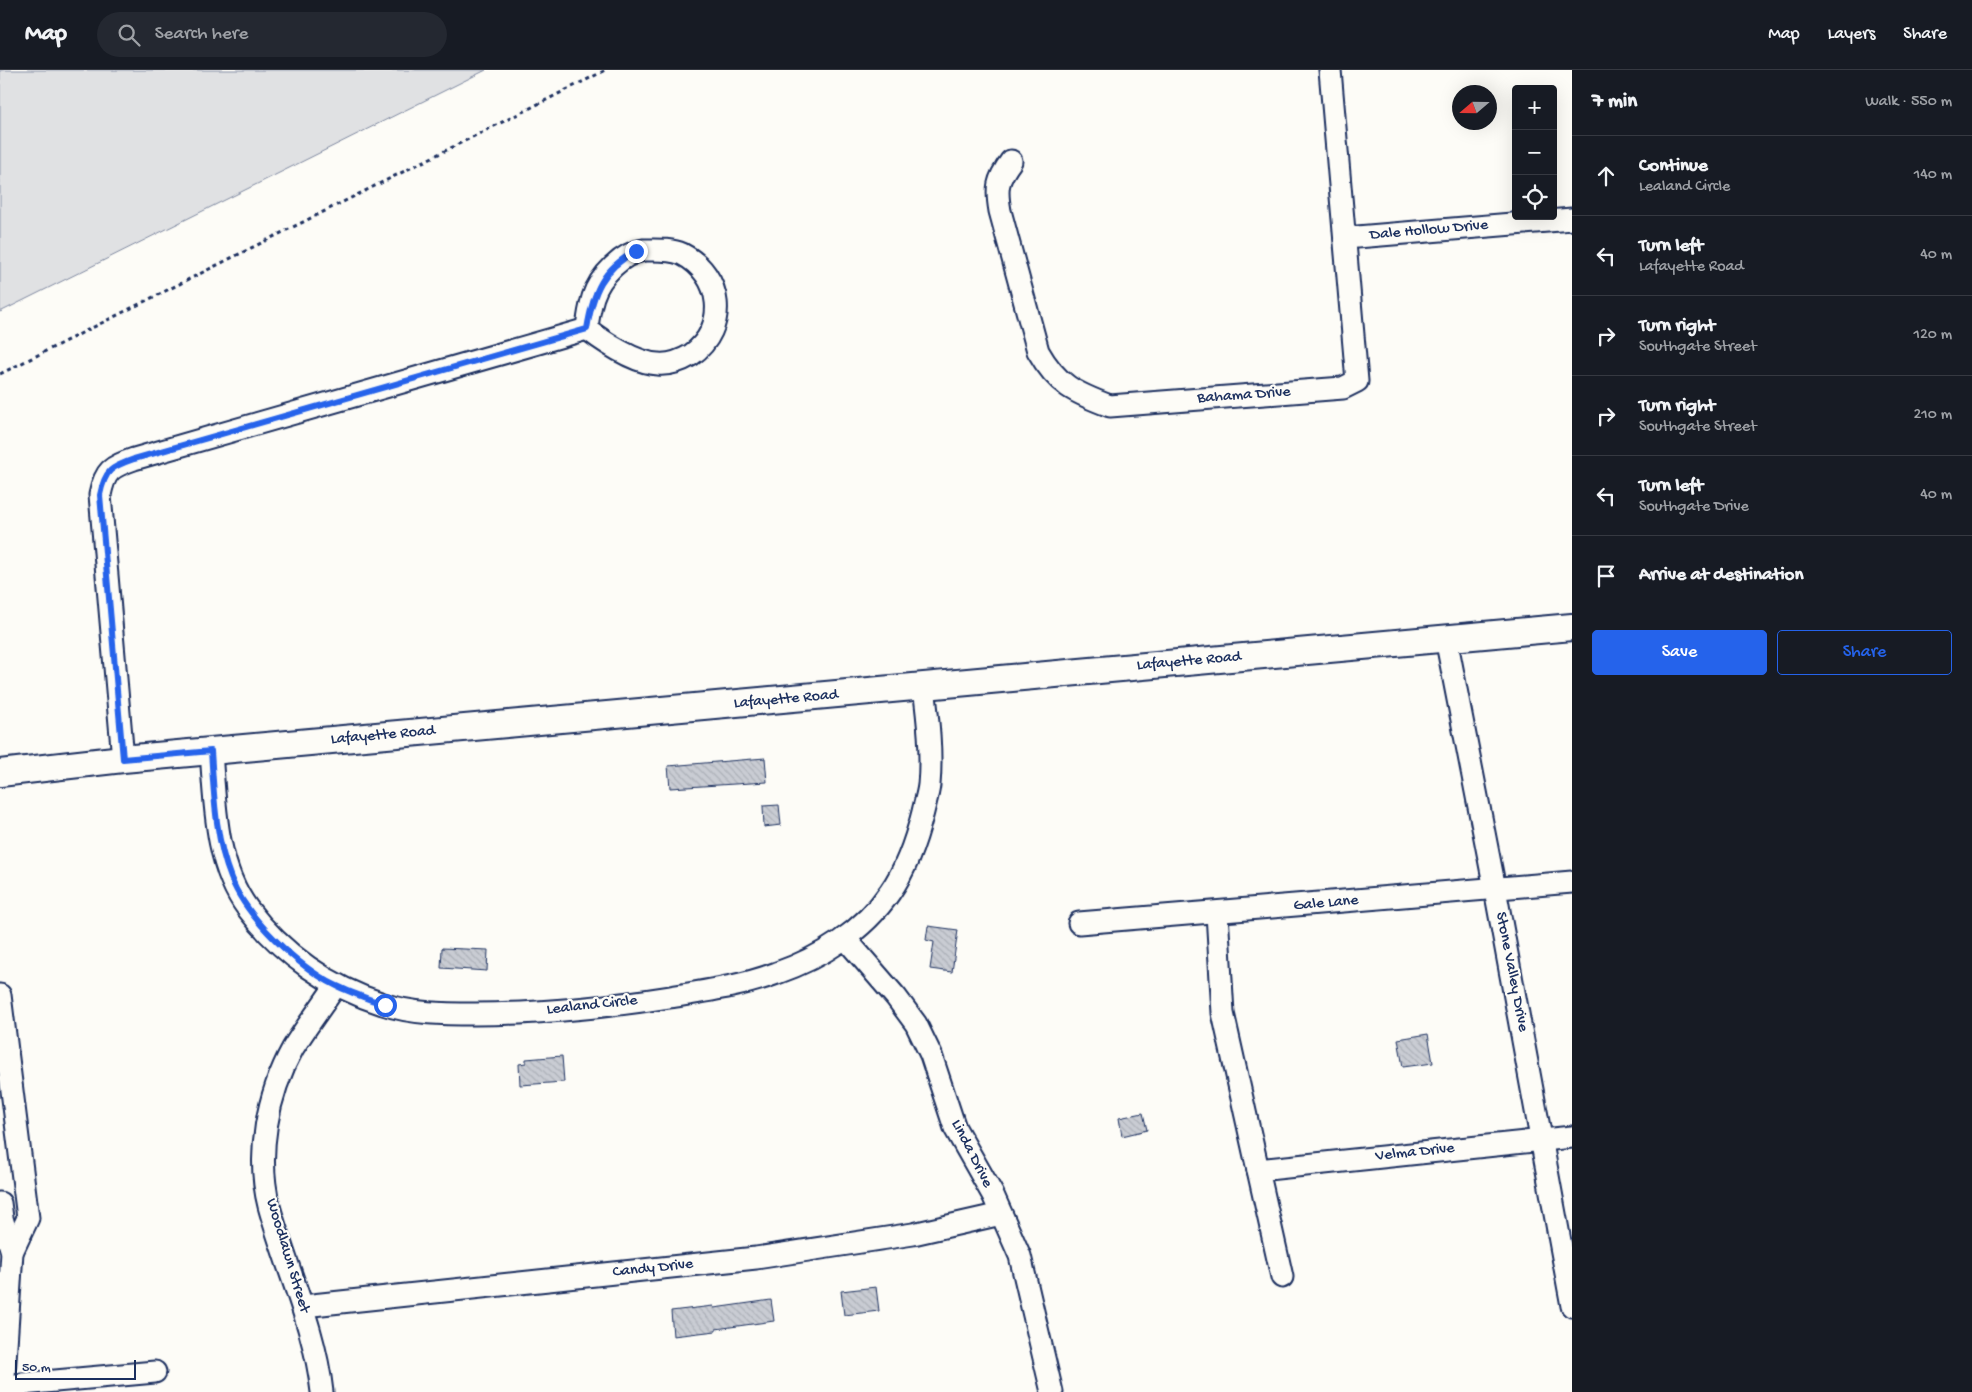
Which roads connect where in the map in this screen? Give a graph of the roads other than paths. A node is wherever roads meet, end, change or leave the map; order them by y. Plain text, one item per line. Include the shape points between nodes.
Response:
1 (1330, 70) edge
2 (1011, 161) dead end
3 (1572, 219) edge
4 (1345, 238) junction
5 (587, 329) junction
6 (1572, 627) edge
7 (1446, 638) junction
8 (924, 688) junction
9 (211, 751) junction
10 (123, 759) junction
11 (0, 773) edge
12 (1572, 882) edge
13 (1495, 889) junction
14 (1217, 913) junction
15 (1079, 923) dead end
16 (845, 938) junction
17 (336, 986) junction
18 (0, 995) edge
19 (7, 1097) edge
20 (1572, 1137) edge
21 (1542, 1140) junction
22 (1258, 1170) junction
23 (0, 1204) edge
24 (1001, 1214) junction
25 (12, 1252) junction
26 (1282, 1277) dead end
27 (302, 1306) junction
28 (1572, 1306) edge
29 (155, 1372) dead end
30 (2, 1389) edge
31 (322, 1392) edge
32 (1052, 1392) edge

1 - 4 street, Bahama Drive
2 - 4 street, Bahama Drive via 1000,177 998,197 1038,351 1066,386 1110,406 1343,388 1357,381
3 - 4 street, Dale Hollow Drive
5 - 5 street via 603,341 644,361 656,364 676,362 696,351 710,334 717,308 716,293 703,271 680,253 636,251 617,263 593,295
5 - 10 street via 134,459 115,466 106,474 100,495
6 - 7 main road, Lafayette Road
7 - 8 main road, Lafayette Road
7 - 13 street, Stone Valley Drive
8 - 9 main road, Lafayette Road
8 - 16 street, Lealand Circle via 929,788 915,843 890,893
9 - 10 main road, Lafayette Road
9 - 17 street, Lealand Circle via 215,806 231,879 246,907 281,946
10 - 11 main road, Lafayette Road
12 - 13 street, Gale Lane
13 - 14 street, Gale Lane
13 - 21 street, Stone Valley Drive
14 - 15 street, Gale Lane
14 - 22 street via 1223,1013
16 - 17 street, Lealand Circle via 815,957 743,983 592,1007 511,1014 425,1013 385,1005
16 - 24 street, Linda Drive via 916,1024 931,1055 955,1128
17 - 27 street, Woodlawn Street via 293,1049 279,1080 266,1129 264,1152 269,1205
18 - 19 street
19 - 25 street via 28,1218
20 - 21 street, Velma Drive
21 - 22 street, Velma Drive
21 - 28 street, Stone Valley Drive
22 - 26 street
23 - 25 street
24 - 27 street, Candy Drive via 913,1234 756,1258
24 - 32 street, Linda Drive via 1020,1256
25 - 30 street
27 - 31 street, Woodlawn Street via 321,1376
29 - 30 street via 22,1384

